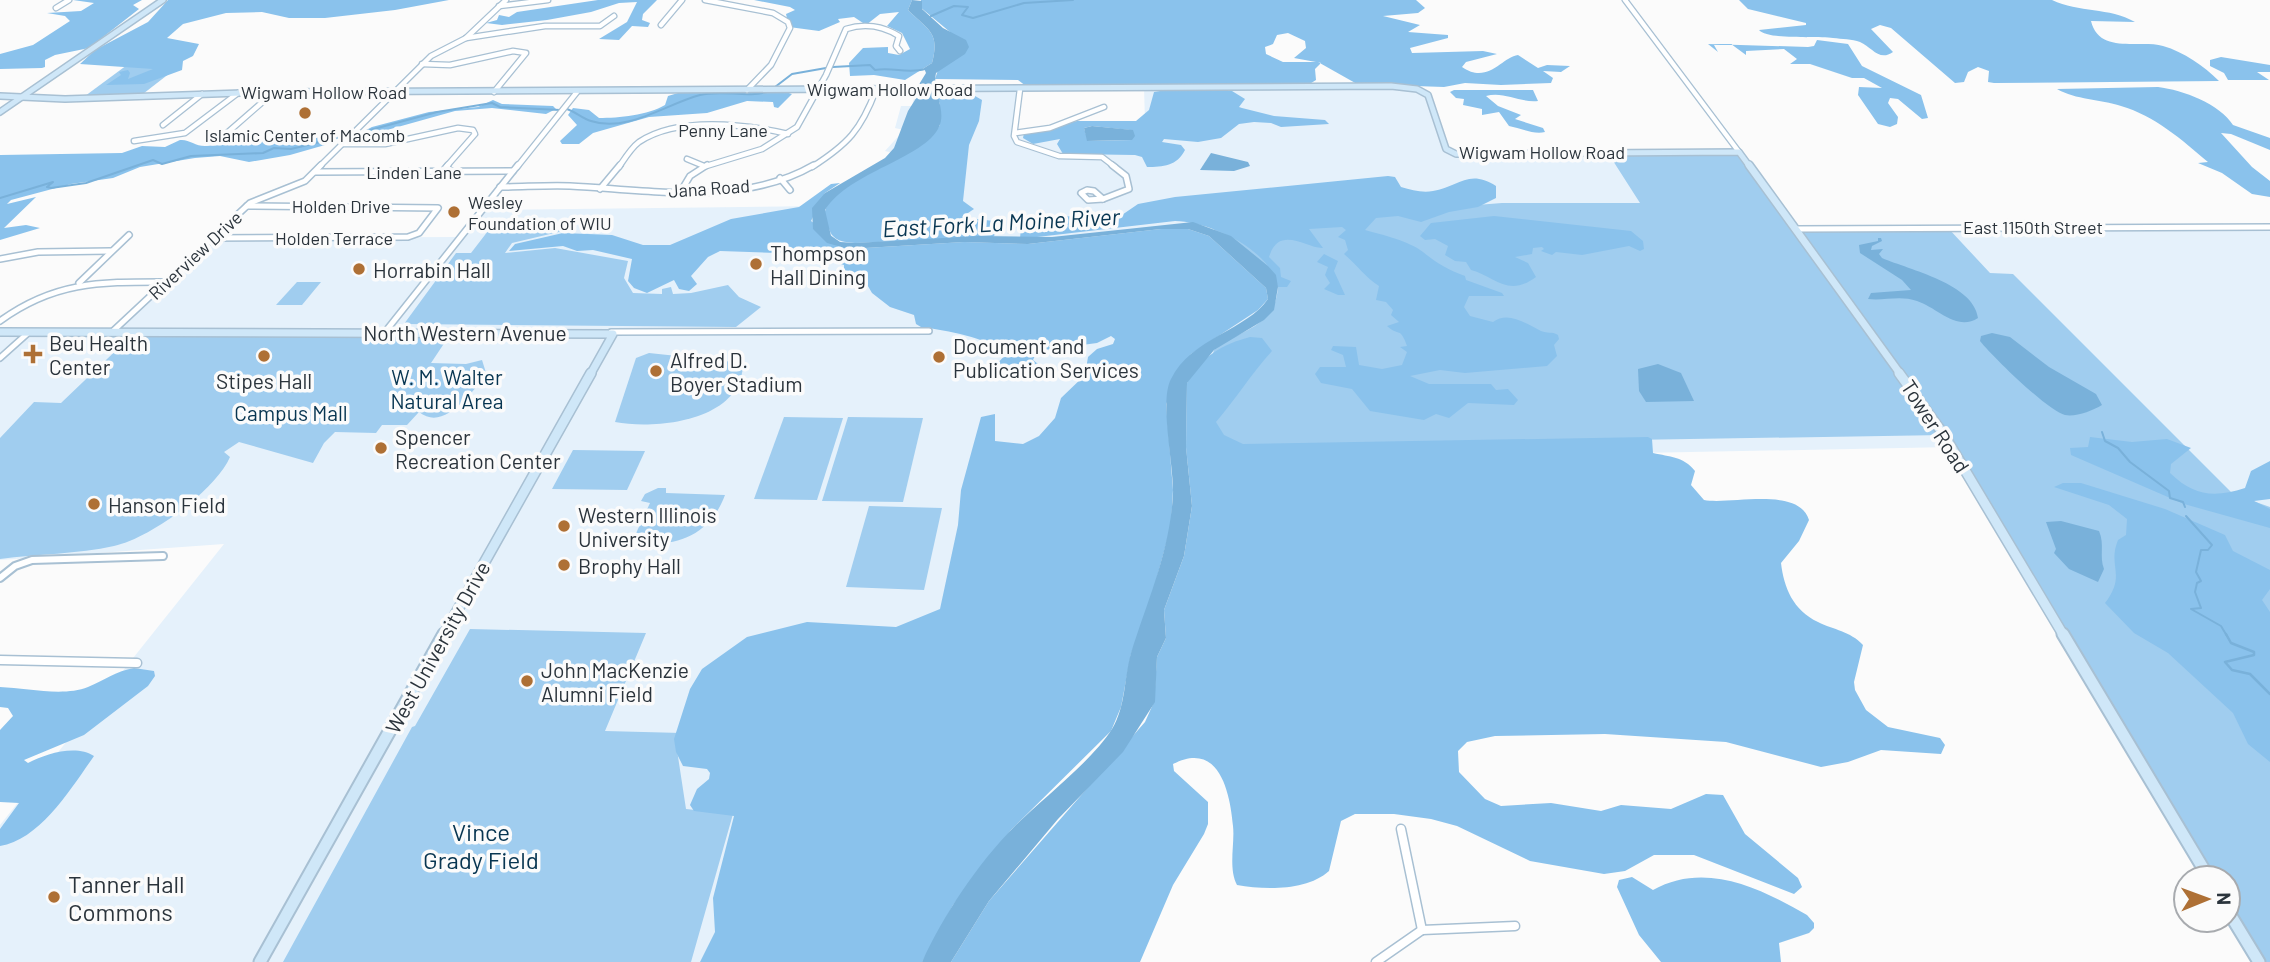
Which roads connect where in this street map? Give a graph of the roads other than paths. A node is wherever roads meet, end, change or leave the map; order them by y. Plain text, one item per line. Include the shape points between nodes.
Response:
1 (69, 0) edge
2 (163, 0) edge
3 (506, 0) edge
4 (548, 0) edge
5 (682, 0) edge
6 (705, 0) edge
7 (1625, 0) edge
8 (497, 6) junction
9 (56, 8) dead end
10 (614, 16) dead end
11 (661, 25) dead end
12 (466, 38) junction
13 (900, 51) dead end
14 (422, 64) junction
15 (816, 89) junction
16 (1020, 89) junction
17 (747, 90) junction
18 (876, 90) junction
19 (274, 92) junction
20 (398, 92) junction
21 (494, 92) junction
22 (578, 92) junction
23 (238, 93) junction
24 (202, 94) junction
25 (0, 96) edge
26 (22, 97) junction
27 (1104, 107) dead end
28 (0, 112) edge
29 (163, 125) dead end
30 (227, 133) dead end
31 (1015, 133) junction
32 (788, 134) junction
33 (134, 141) dead end
34 (343, 144) junction
35 (1739, 152) junction
36 (687, 159) dead end
37 (704, 166) junction
38 (513, 171) junction
39 (315, 172) junction
40 (443, 172) junction
41 (780, 178) junction
42 (500, 187) junction
43 (600, 189) junction
44 (790, 190) dead end
45 (681, 191) junction
46 (1103, 199) dead end
47 (247, 206) junction
48 (435, 206) joint
49 (2270, 227) edge
50 (1796, 229) junction
51 (129, 235) dead end
52 (212, 238) junction
53 (111, 251) junction
54 (0, 259) edge
55 (166, 282) junction
56 (79, 283) junction
57 (0, 321) edge
58 (929, 331) dead end
59 (0, 332) edge
60 (112, 332) junction
61 (385, 332) junction
62 (611, 332) junction
63 (28, 333) junction
64 (0, 358) edge
65 (163, 556) dead end
66 (0, 578) edge
67 (0, 660) edge
68 (137, 663) dead end
69 (1401, 829) dead end
70 (2200, 864) edge
71 (1515, 926) dead end
72 (1422, 930) junction
73 (2242, 934) edge
74 (260, 962) edge
75 (1376, 962) edge
76 (2259, 962) edge

1 - 9 street
2 - 26 street
3 - 8 street, Riverview Drive
4 - 8 street
5 - 11 street
6 - 17 street via 773,13 788,22 790,28 771,65
7 - 35 street, Tower Road
8 - 12 street, Riverview Drive
10 - 12 street via 600,26 545,26
12 - 14 street, Riverview Drive
13 - 15 street via 897,34 849,27
14 - 20 street, Riverview Drive
14 - 21 street via 450,65 513,51 527,53
15 - 17 street, Wigwam Hollow Road
15 - 18 street, Wigwam Hollow Road
15 - 32 street via 800,123
16 - 18 street, Wigwam Hollow Road
16 - 31 street
16 - 35 street, Wigwam Hollow Road via 1400,87 1428,95 1446,149 1456,154
17 - 22 street, Wigwam Hollow Road
18 - 41 street, Jana Road via 863,123 850,140 822,160
19 - 20 street, Wigwam Hollow Road
19 - 23 street, Wigwam Hollow Road
19 - 30 street
20 - 21 street, Wigwam Hollow Road
20 - 34 street, Riverview Drive
21 - 22 street, Wigwam Hollow Road
22 - 38 street
23 - 24 street, Wigwam Hollow Road
23 - 33 street via 185,133
24 - 26 street, Wigwam Hollow Road
24 - 29 street
25 - 26 street, Wigwam Hollow Road
26 - 28 street
27 - 31 street via 1072,123
31 - 46 street via 1020,145 1056,156 1103,158 1126,176 1129,189
32 - 37 street via 762,149
32 - 43 street, Penny Lane via 732,128 656,134 635,145
34 - 39 street, Riverview Drive
34 - 40 street via 385,144 461,128 476,132
35 - 50 street, Tower Road
36 - 37 street
37 - 45 street via 690,176
38 - 40 street, Linden Lane
38 - 42 street
39 - 40 street, Linden Lane
39 - 47 street, Riverview Drive via 302,183
41 - 44 street
41 - 45 street, Jana Road via 736,190
42 - 43 street, Jana Road
42 - 61 street
43 - 45 street, Jana Road
47 - 48 street, Holden Drive
47 - 52 street, Riverview Drive
48 - 52 street, Holden Terrace via 438,209 419,233 408,237
49 - 50 street, East 1150th Street
50 - 70 street, Tower Road via 1948,441
51 - 53 street
52 - 55 street, Riverview Drive
53 - 54 street via 30,253
53 - 56 street
55 - 56 street
55 - 60 street, Riverview Drive
56 - 57 street via 33,297
58 - 62 street, North Western Avenue
59 - 63 street, North Western Avenue
60 - 61 street, North Western Avenue
60 - 63 street, North Western Avenue
61 - 62 street, North Western Avenue
62 - 74 street, West University Drive via 612,338
63 - 64 street
65 - 66 street via 33,560
67 - 68 street
69 - 72 street
71 - 72 street
72 - 75 street
73 - 76 street

